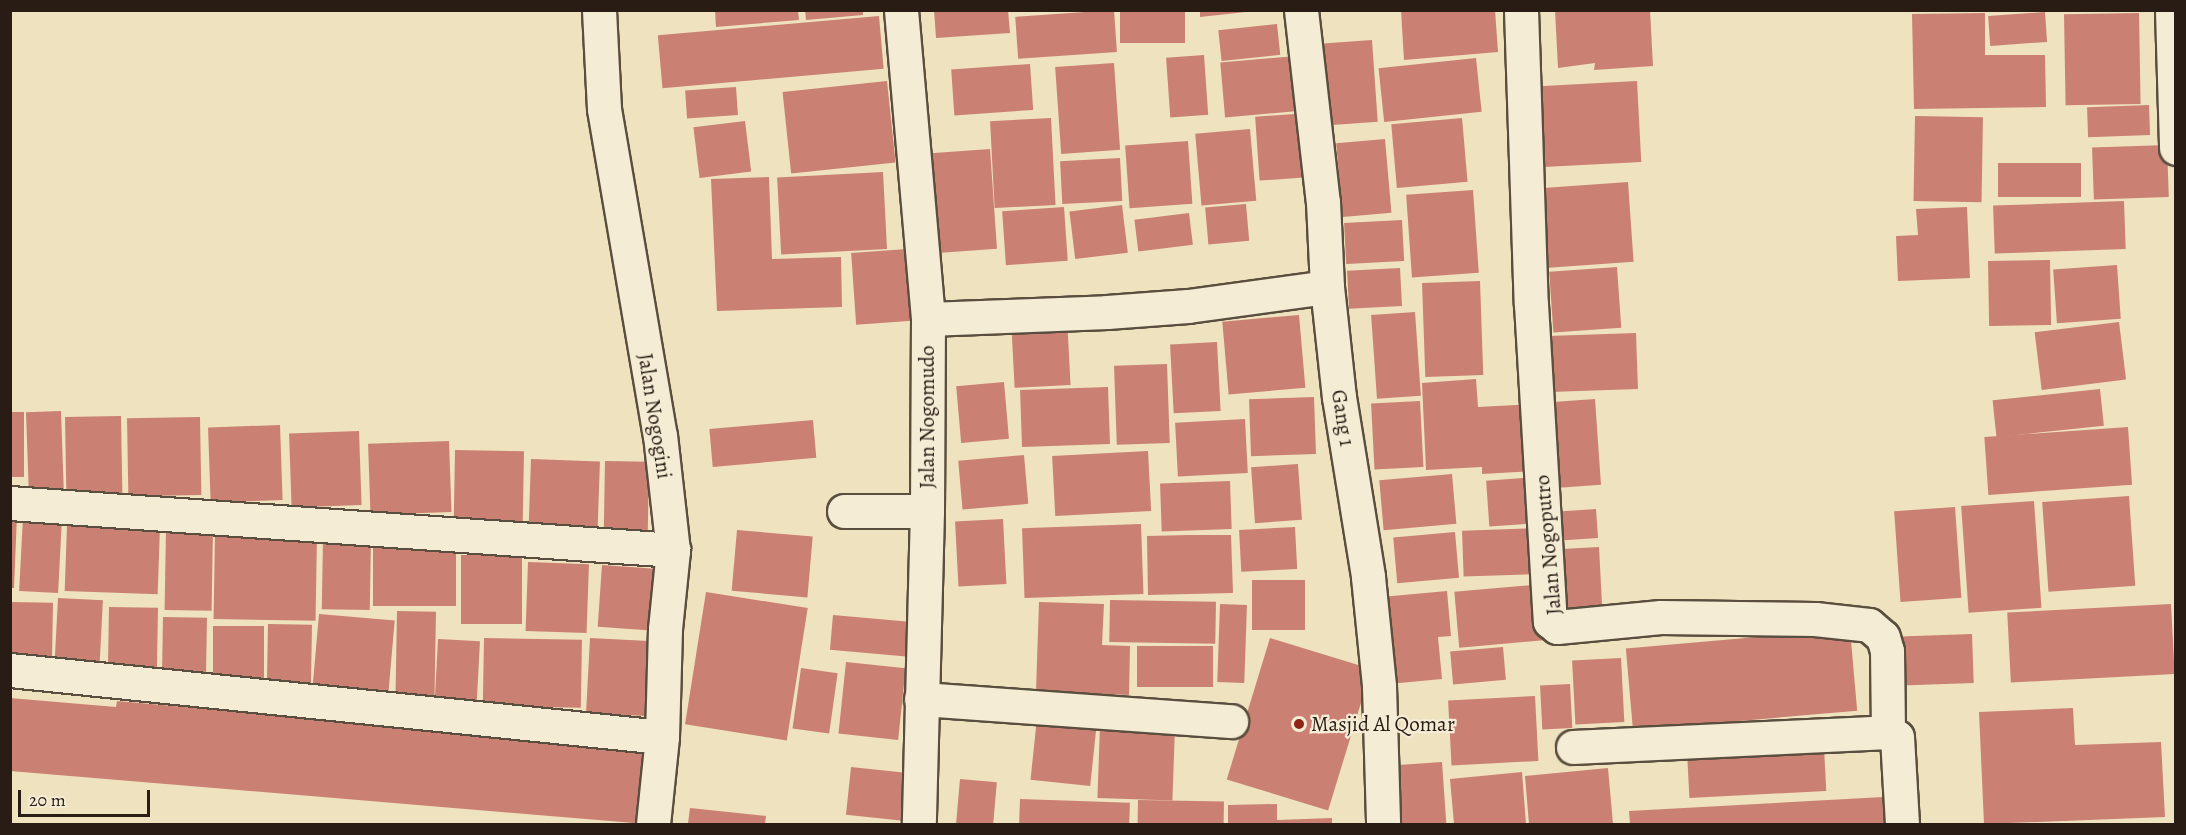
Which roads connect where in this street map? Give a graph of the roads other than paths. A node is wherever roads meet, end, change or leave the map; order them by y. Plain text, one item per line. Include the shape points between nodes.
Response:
1 (599, 10) edge
2 (901, 10) edge
3 (1301, 10) edge
4 (1521, 10) edge
5 (2172, 10) edge
6 (2175, 148) edge
7 (1327, 287) junction
8 (928, 319) junction
9 (10, 503) edge
10 (844, 511) dead end
11 (927, 511) junction
12 (673, 550) junction
13 (10, 670) edge
14 (921, 699) junction
15 (1230, 721) dead end
16 (1888, 732) junction
17 (662, 737) junction
18 (1573, 747) dead end
19 (653, 825) edge
20 (919, 825) edge
21 (1383, 825) edge
22 (1902, 825) edge

1 - 12 street, Jalan Nogogini via 604,109 660,435
2 - 8 street, Jalan Nogomudo
3 - 7 street, Gang 1 via 1323,202
4 - 16 street, Jalan Nogoputro via 1531,304 1550,621 1557,627 1661,617 1815,619 1869,625 1883,637 1887,651
5 - 6 street
7 - 8 street via 1188,306
7 - 21 street, Gang 1 via 1339,397 1368,577 1379,686
8 - 11 street, Jalan Nogomudo
9 - 12 street
10 - 11 street
11 - 14 street, Jalan Nogomudo
12 - 17 street, Jalan Nogogini via 664,629
13 - 17 street
14 - 15 street
14 - 20 street, Jalan Nogomudo
16 - 18 street
16 - 22 street, Jalan Nogoputro via 1897,737
17 - 19 street, Jalan Nogogini

